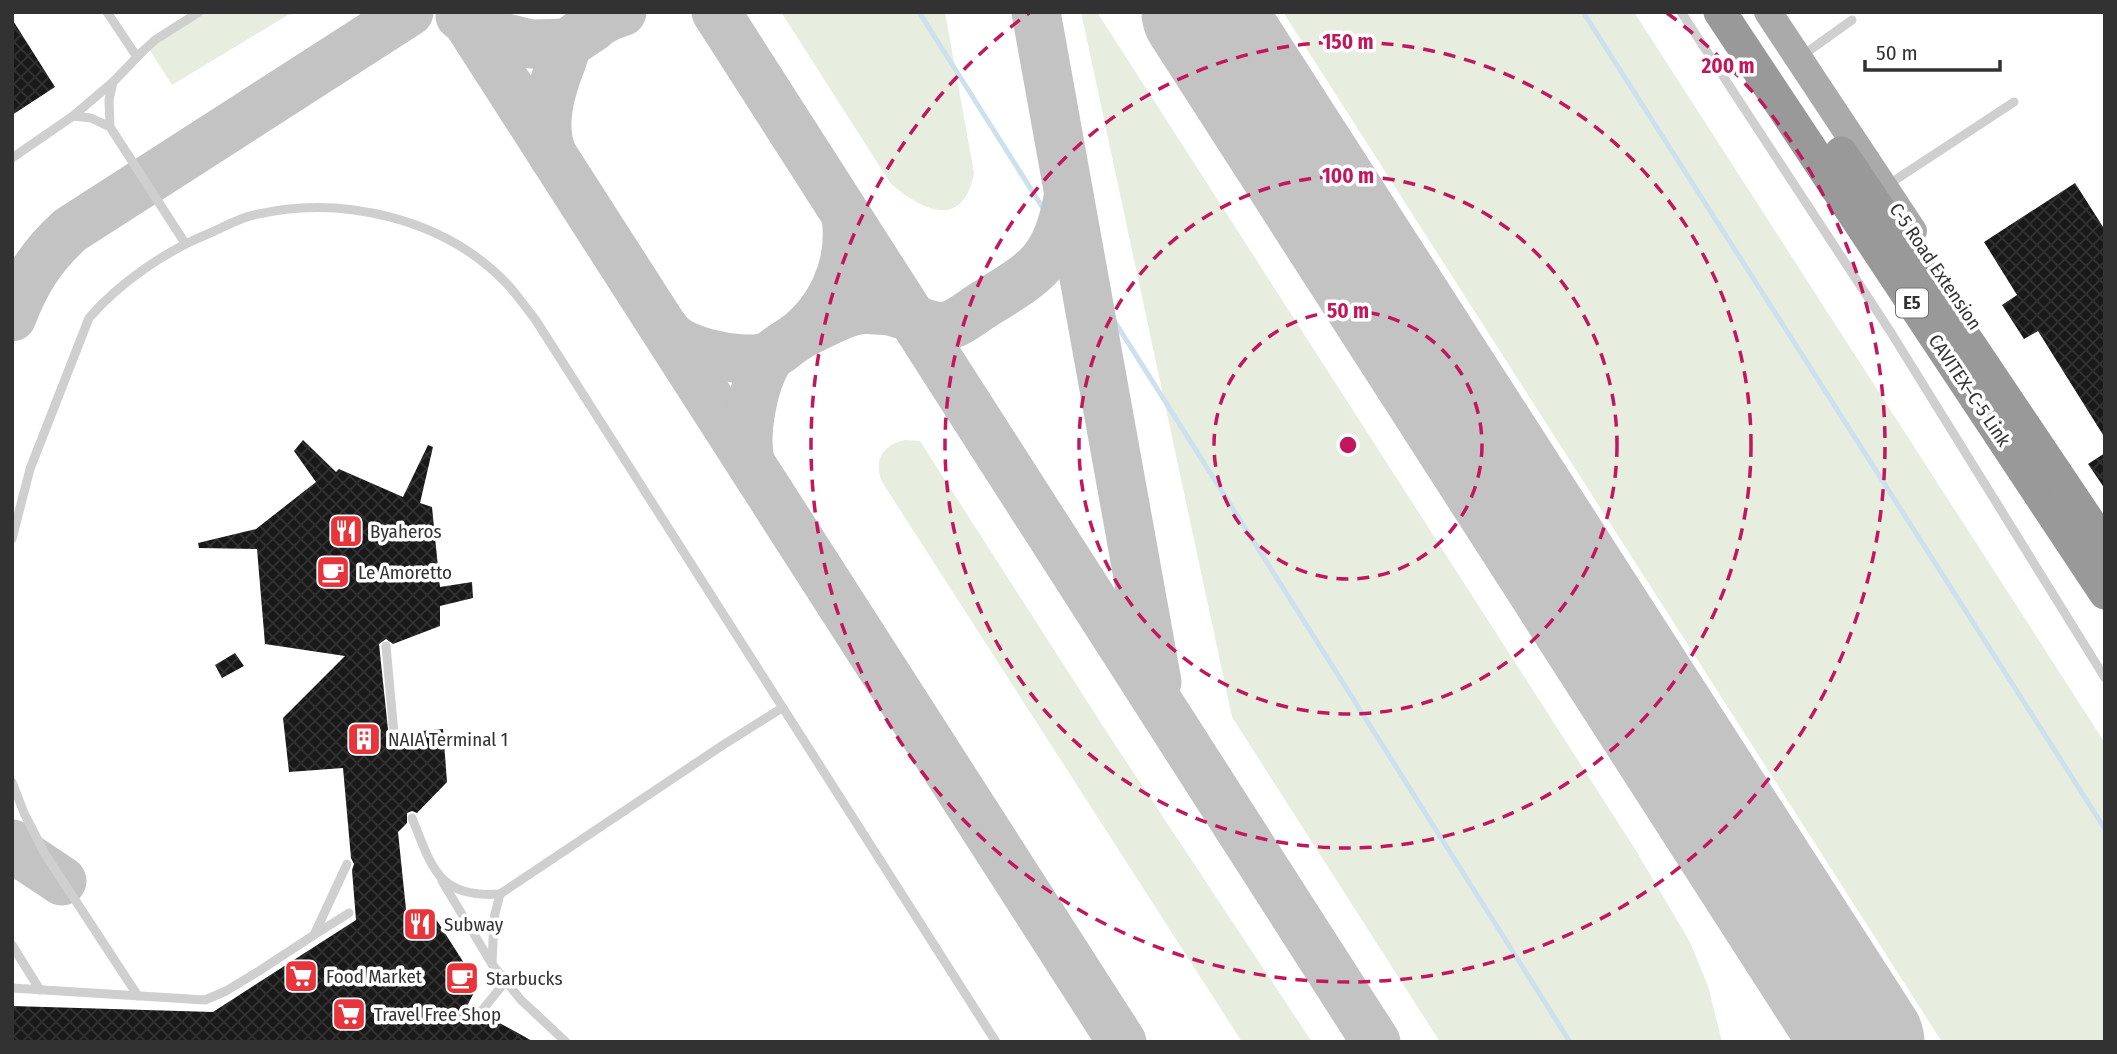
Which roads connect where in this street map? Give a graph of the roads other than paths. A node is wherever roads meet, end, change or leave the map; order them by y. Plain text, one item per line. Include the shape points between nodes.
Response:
1 (107, 12) edge
2 (199, 12) edge
3 (1681, 12) edge
4 (1720, 12) edge
5 (1746, 12) edge
6 (1768, 12) edge
7 (1852, 20) dead end
8 (137, 57) junction
9 (1798, 58) junction
10 (113, 82) junction
11 (2014, 102) dead end
12 (73, 116) junction
13 (110, 127) junction
14 (12, 158) edge
15 (1884, 187) junction
16 (185, 243) junction
17 (2105, 519) edge
18 (12, 539) edge
19 (2105, 546) edge
20 (2105, 593) edge
21 (386, 646) dead end
22 (2105, 678) edge
23 (782, 708) junction
24 (394, 734) dead end
25 (12, 782) edge
26 (412, 818) dead end
27 (347, 864) dead end
28 (441, 879) junction
29 (500, 894) junction
30 (349, 913) dead end
31 (314, 935) junction
32 (12, 945) edge
33 (492, 964) junction
34 (505, 982) junction
35 (12, 988) edge
36 (40, 989) junction
37 (138, 996) junction
38 (480, 1013) dead end
39 (566, 1042) edge
40 (996, 1042) edge

1 - 8 lane
2 - 8 lane
3 - 22 lane via 1889,331
4 - 20 highway, CAVITEX–C-5 Link / E5
5 - 19 highway, CAVITEX–C-5 Link / E5
6 - 9 main road, C-5 Road Extension
7 - 9 lane
8 - 10 lane
9 - 15 main road, C-5 Road Extension
10 - 12 lane
10 - 13 lane
11 - 15 lane
12 - 13 lane
12 - 14 lane
13 - 16 lane
15 - 17 main road, C-5 Road Extension
16 - 18 lane via 137,275 89,318 30,469
16 - 23 lane via 252,215 336,207 370,211 415,226 484,263 535,319
21 - 24 lane
23 - 29 lane
23 - 40 lane
25 - 37 lane via 45,854
26 - 28 lane
27 - 31 lane
28 - 29 lane via 465,893
28 - 33 lane
29 - 33 lane
30 - 31 lane
31 - 37 lane via 205,1000
32 - 36 lane
33 - 34 lane
34 - 38 lane
34 - 39 lane
35 - 36 lane
36 - 37 lane

